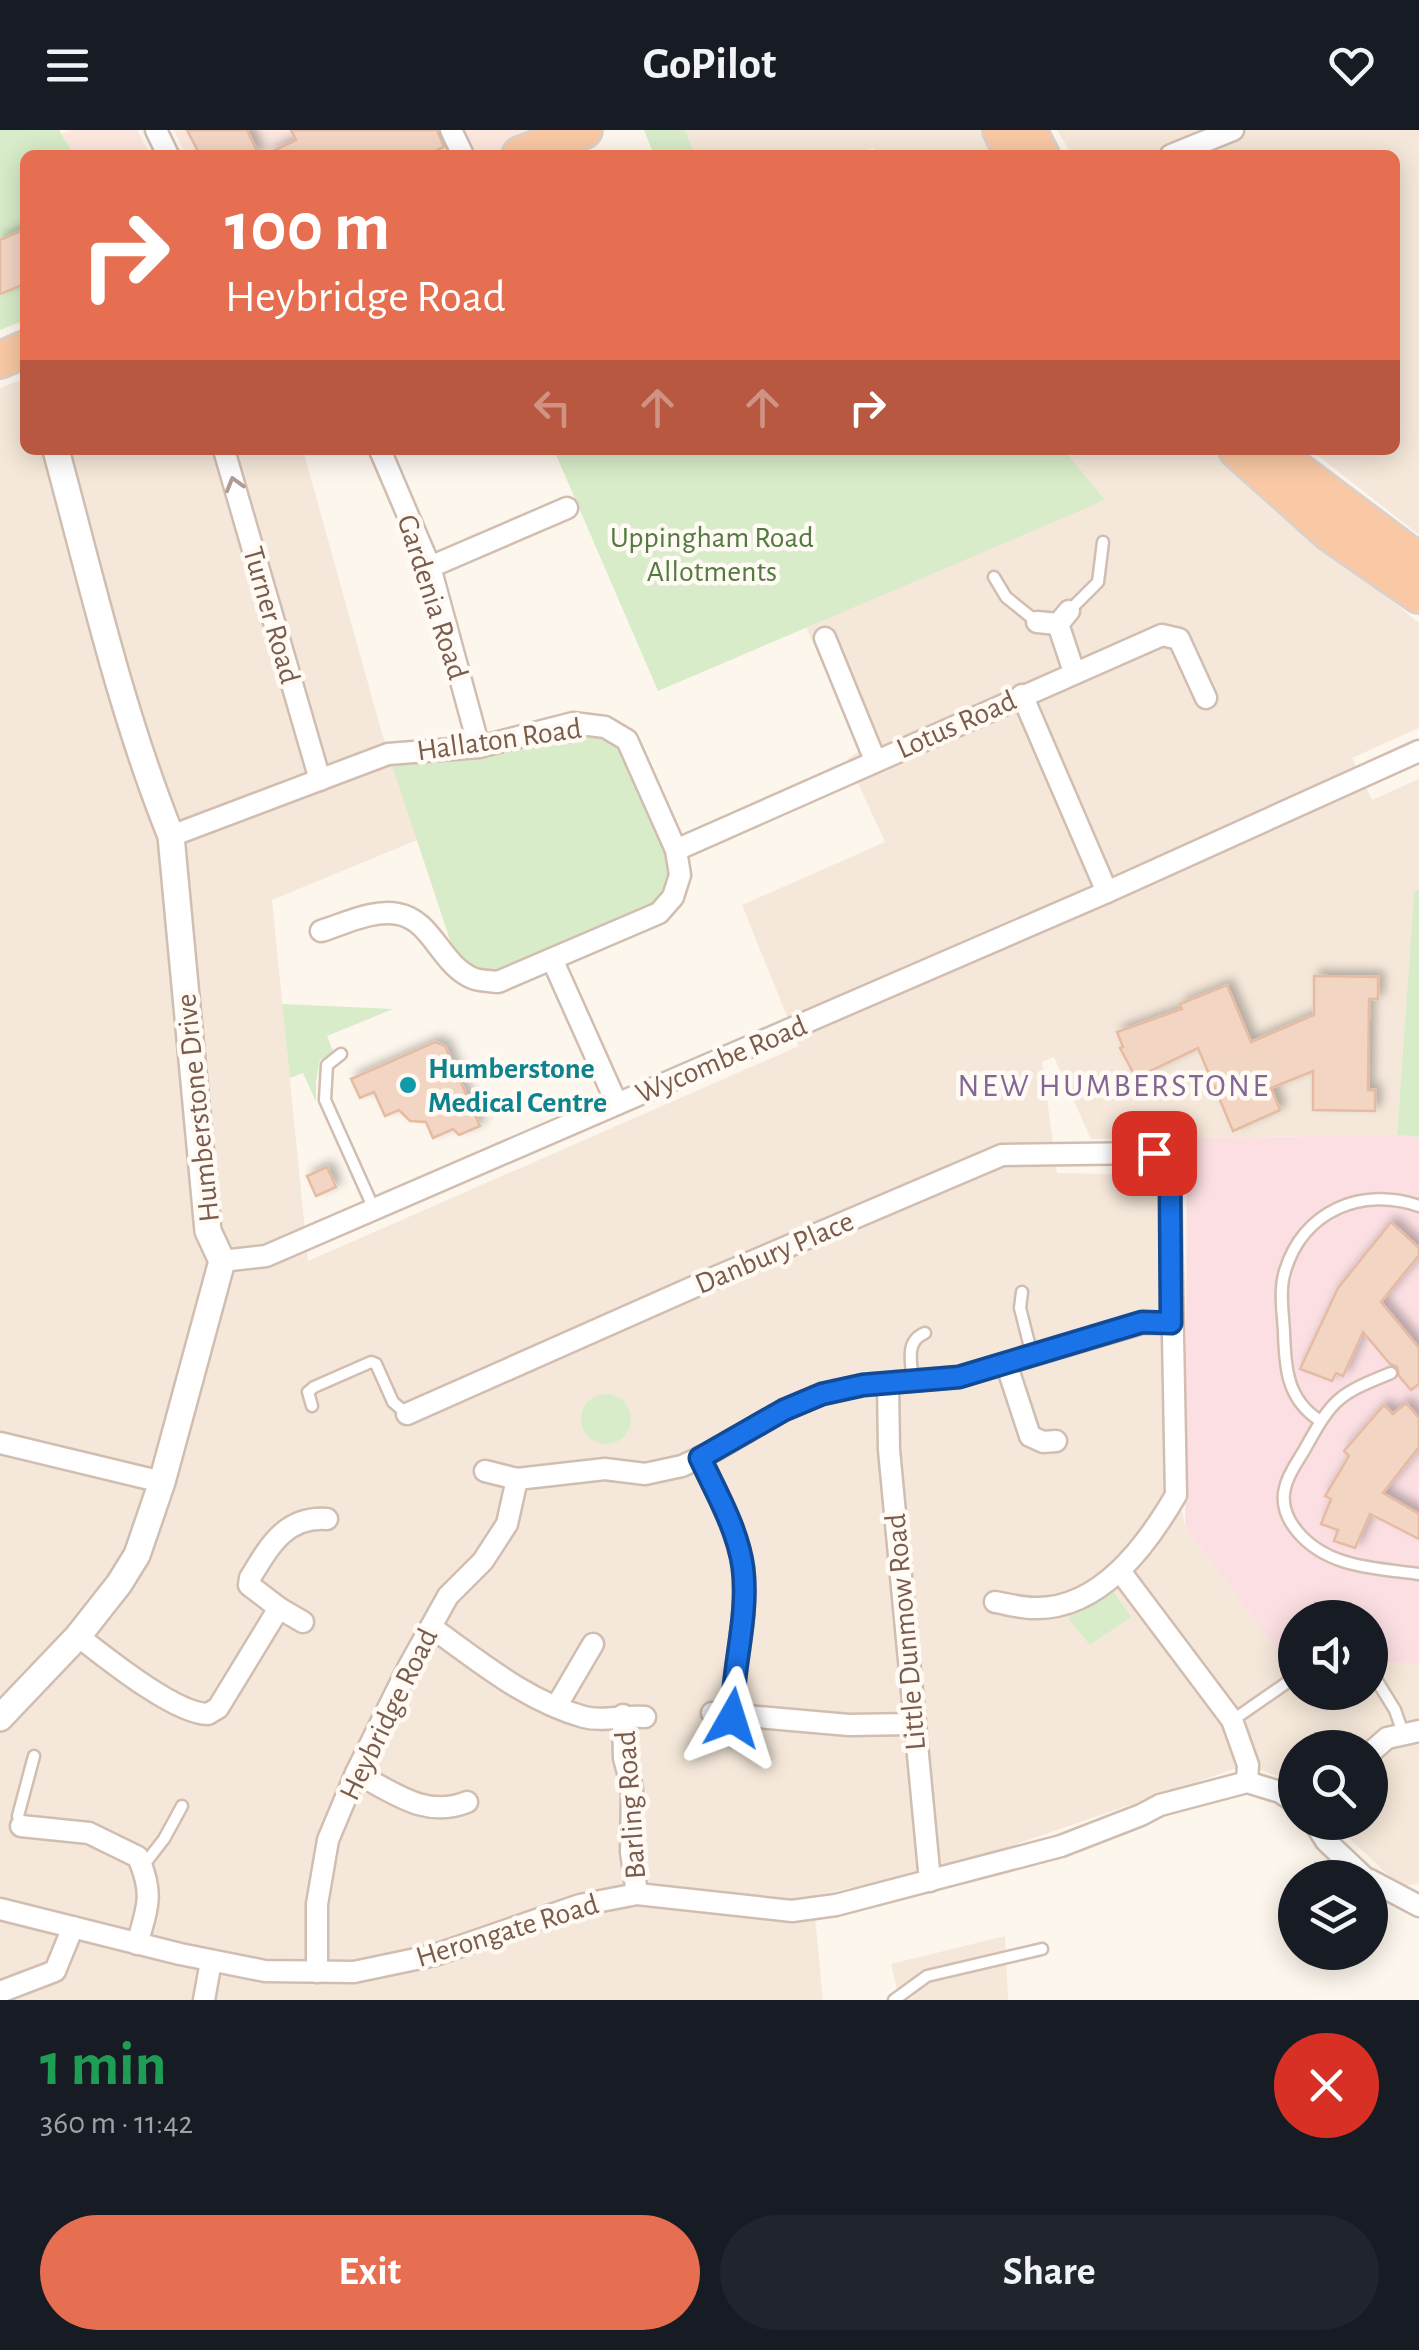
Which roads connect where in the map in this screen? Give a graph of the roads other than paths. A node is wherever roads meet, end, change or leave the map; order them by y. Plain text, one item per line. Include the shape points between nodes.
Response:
1 (584, 130) edge
2 (1234, 130) edge
3 (533, 150) edge
4 (1184, 150) edge
5 (57, 455) edge
6 (225, 455) edge
7 (382, 455) edge
8 (1244, 455) edge
9 (1275, 455) edge
10 (567, 508) dead end
11 (1341, 522) junction
12 (1103, 542) dead end
13 (1419, 562) edge
14 (430, 567) junction
15 (994, 577) dead end
16 (1419, 595) edge
17 (1055, 619) junction
18 (825, 638) dead end
19 (1074, 672) junction
20 (1207, 682) dead end
21 (1022, 694) junction
22 (479, 747) junction
23 (1419, 752) edge
24 (875, 760) junction
25 (320, 780) junction
26 (172, 836) junction
27 (676, 850) junction
28 (1106, 892) junction
29 (321, 932) dead end
30 (552, 959) junction
31 (341, 1054) dead end
32 (617, 1104) junction
33 (1419, 1206) edge
34 (374, 1209) junction
35 (222, 1261) junction
36 (1022, 1292) dead end
37 (1171, 1323) junction
38 (925, 1332) dead end
39 (1032, 1355) junction
40 (1006, 1363) junction
41 (1391, 1374) dead end
42 (914, 1380) junction
43 (888, 1382) junction
44 (312, 1406) dead end
45 (408, 1414) joint
46 (1319, 1420) junction
47 (1056, 1442) dead end
48 (0, 1443) edge
49 (700, 1458) junction
50 (485, 1471) dead end
51 (516, 1479) junction
52 (162, 1482) junction
53 (326, 1519) dead end
54 (1120, 1571) junction
55 (1419, 1574) edge
56 (994, 1602) dead end
57 (279, 1608) junction
58 (302, 1622) dead end
59 (431, 1627) junction
60 (78, 1636) junction
61 (593, 1644) dead end
62 (1278, 1689) edge
63 (1388, 1700) edge
64 (556, 1707) junction
65 (622, 1715) junction
66 (645, 1717) dead end
67 (0, 1718) edge
68 (1232, 1720) junction
69 (912, 1724) junction
70 (1411, 1732) edge
71 (34, 1756) dead end
72 (356, 1773) junction
73 (1248, 1782) junction
74 (1278, 1791) edge
75 (467, 1802) dead end
76 (182, 1806) dead end
77 (21, 1826) joint
78 (1325, 1840) edge
79 (1347, 1860) edge
80 (142, 1867) junction
81 (930, 1881) junction
82 (1388, 1890) edge
83 (636, 1894) junction
84 (1419, 1906) edge
85 (0, 1909) edge
86 (73, 1927) junction
87 (137, 1944) junction
88 (1042, 1948) dead end
89 (211, 1961) junction
90 (318, 1972) junction
91 (0, 1992) edge
92 (204, 2000) edge
93 (894, 2000) edge

1 - 3 highway
2 - 4 street
5 - 26 street, Humberstone Drive via 154,795
25 -> 6 street, Turner Road
7 - 14 street, Gardenia Road
8 - 11 highway
9 - 11 highway
10 - 14 street
11 - 13 highway
11 - 16 highway
12 - 17 lane via 1098,582
14 - 22 street, Gardenia Road
15 - 17 lane via 1006,598
17 - 19 street
18 - 24 street via 844,660
19 - 20 street, Lotus Road via 1162,635 1179,639
19 - 21 street, Lotus Road
21 - 24 street, Lotus Road
21 - 28 street
22 - 25 street, Hallaton Road via 388,754
22 - 27 street, Hallaton Road via 573,723 605,727 627,740
23 - 28 street, Wycombe Road
24 - 27 street, Lotus Road
25 - 26 street, Hallaton Road
26 - 35 street, Humberstone Drive via 208,1231
27 - 30 street, Hallaton Road via 680,874 674,897 660,913
28 - 32 street, Wycombe Road
29 - 30 street, Hallaton Road via 395,913 417,920 450,962 473,978 498,982
30 - 32 street
31 - 34 lane via 327,1065 325,1100
32 - 34 street, Wycombe Road
33 - 46 lane via 1388,1198 1348,1203 1315,1221 1291,1254 1282,1289 1285,1369 1293,1392
34 - 35 street, Wycombe Road via 266,1256
35 - 52 street, Humberstone Drive
36 - 39 lane
37 - 39 street via 1142,1322
37 - 45 street, Danbury Place via 1170,1176 1163,1158 1002,1155 716,1277 433,1413
37 - 54 street via 1176,1495
38 - 42 lane via 912,1344
39 - 40 street
40 - 42 street via 959,1377
40 - 47 street via 1030,1436
41 - 46 lane via 1349,1390
42 - 43 street
43 - 49 street via 822,1394
43 - 69 street, Little Dunmow Road
44 - 45 lane via 308,1392 314,1387 371,1362 393,1402
46 - 55 lane via 1285,1485 1292,1524 1336,1560
48 - 52 street
49 - 51 street via 645,1474 605,1469
49 - 69 street via 743,1570 740,1648 722,1716
50 - 51 street
51 - 59 street, Heybridge Road via 507,1524
52 - 60 street, Humberstone Drive via 137,1555
53 - 57 street via 292,1525 275,1537 250,1578 253,1591
54 - 56 street via 1066,1604
54 - 68 street
57 - 58 street
57 - 60 street via 208,1714 186,1709
59 - 64 street, Barling Road via 526,1695
59 - 72 street, Heybridge Road
60 - 67 street, Humberstone Drive
61 - 64 street
62 - 68 lane
63 - 70 lane
64 - 65 street, Barling Road via 586,1718
65 - 66 street, Barling Road
65 - 83 street, Barling Road
68 - 73 street
69 - 81 street, Little Dunmow Road
71 - 77 lane
72 - 75 street via 427,1808
72 - 90 street, Heybridge Road via 328,1840 317,1904
73 - 74 street
73 - 81 street, Herongate Road via 1160,1804 1061,1846
76 - 80 lane
77 - 80 street via 89,1833 138,1856
78 - 79 street
80 - 87 street via 150,1889
81 - 83 street, Herongate Road via 792,1912
82 - 84 street
83 - 90 street, Herongate Road via 580,1905 435,1955 354,1972
85 - 86 street, Herongate Road
86 - 87 street, Herongate Road
86 - 91 street via 55,1971
87 - 89 street, Herongate Road
88 - 93 lane via 927,1976
89 - 90 street, Herongate Road
89 - 92 street

